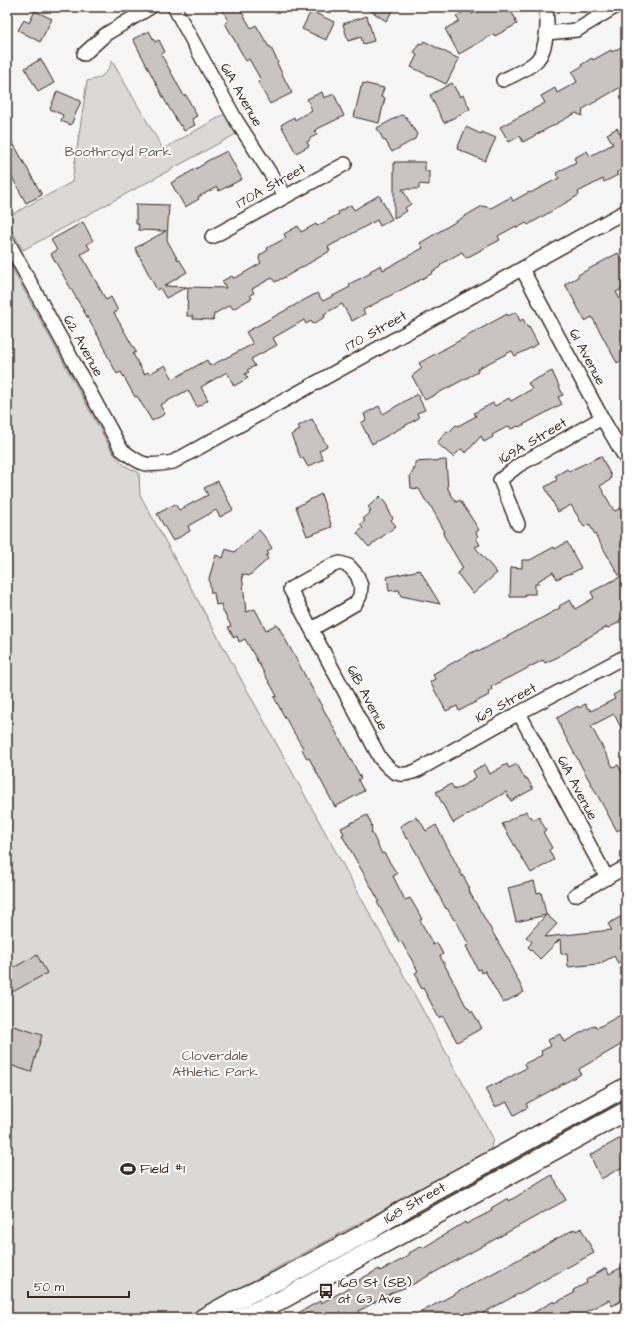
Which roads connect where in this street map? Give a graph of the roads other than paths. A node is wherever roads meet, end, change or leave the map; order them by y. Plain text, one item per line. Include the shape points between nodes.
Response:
1 (152, 7) edge
2 (174, 7) edge
3 (544, 7) edge
4 (616, 7) edge
5 (546, 33) junction
6 (84, 54) dead end
7 (503, 80) dead end
8 (345, 164) dead end
9 (285, 196) junction
10 (626, 211) edge
11 (212, 237) dead end
12 (7, 240) edge
13 (522, 269) junction
14 (602, 418) junction
15 (626, 459) edge
16 (137, 462) joint
17 (518, 524) dead end
18 (312, 629) junction
19 (626, 656) edge
20 (519, 713) junction
21 (400, 775) joint
22 (626, 867) edge
23 (607, 878) junction
24 (575, 895) dead end
25 (626, 1087) edge
26 (626, 1111) edge
27 (254, 1292) junction
28 (265, 1313) edge
29 (203, 1318) edge
30 (240, 1318) edge

1 - 6 street via 106,34
2 - 9 street, 61A Avenue via 236,120
3 - 5 street
4 - 5 street via 577,30
5 - 7 street via 544,49 538,60
8 - 9 street, 170A Street
9 - 11 street, 170A Street
10 - 13 street, 170 Street
12 - 16 street, 62 Avenue via 121,449
13 - 14 street, 61 Avenue
13 - 16 street, 170 Street via 173,462 154,466
14 - 15 street, 61 Avenue
14 - 17 street, 169A Street via 519,465 500,480
18 - 18 street, 61B Avenue via 355,604 360,596 361,586 357,575 349,566 340,563 331,566 290,589
18 - 21 street, 61B Avenue via 380,758 389,770
19 - 20 street, 169 Street
20 - 21 street, 169 Street via 409,775
20 - 23 street, 61A Avenue
22 - 23 street
23 - 24 street
25 - 27 main road, 168 Street via 412,1204 360,1236
26 - 28 main road, 168 Street via 283,1299
27 - 28 main road
27 - 29 main road, 168 Street
28 - 30 main road, 168 Street

